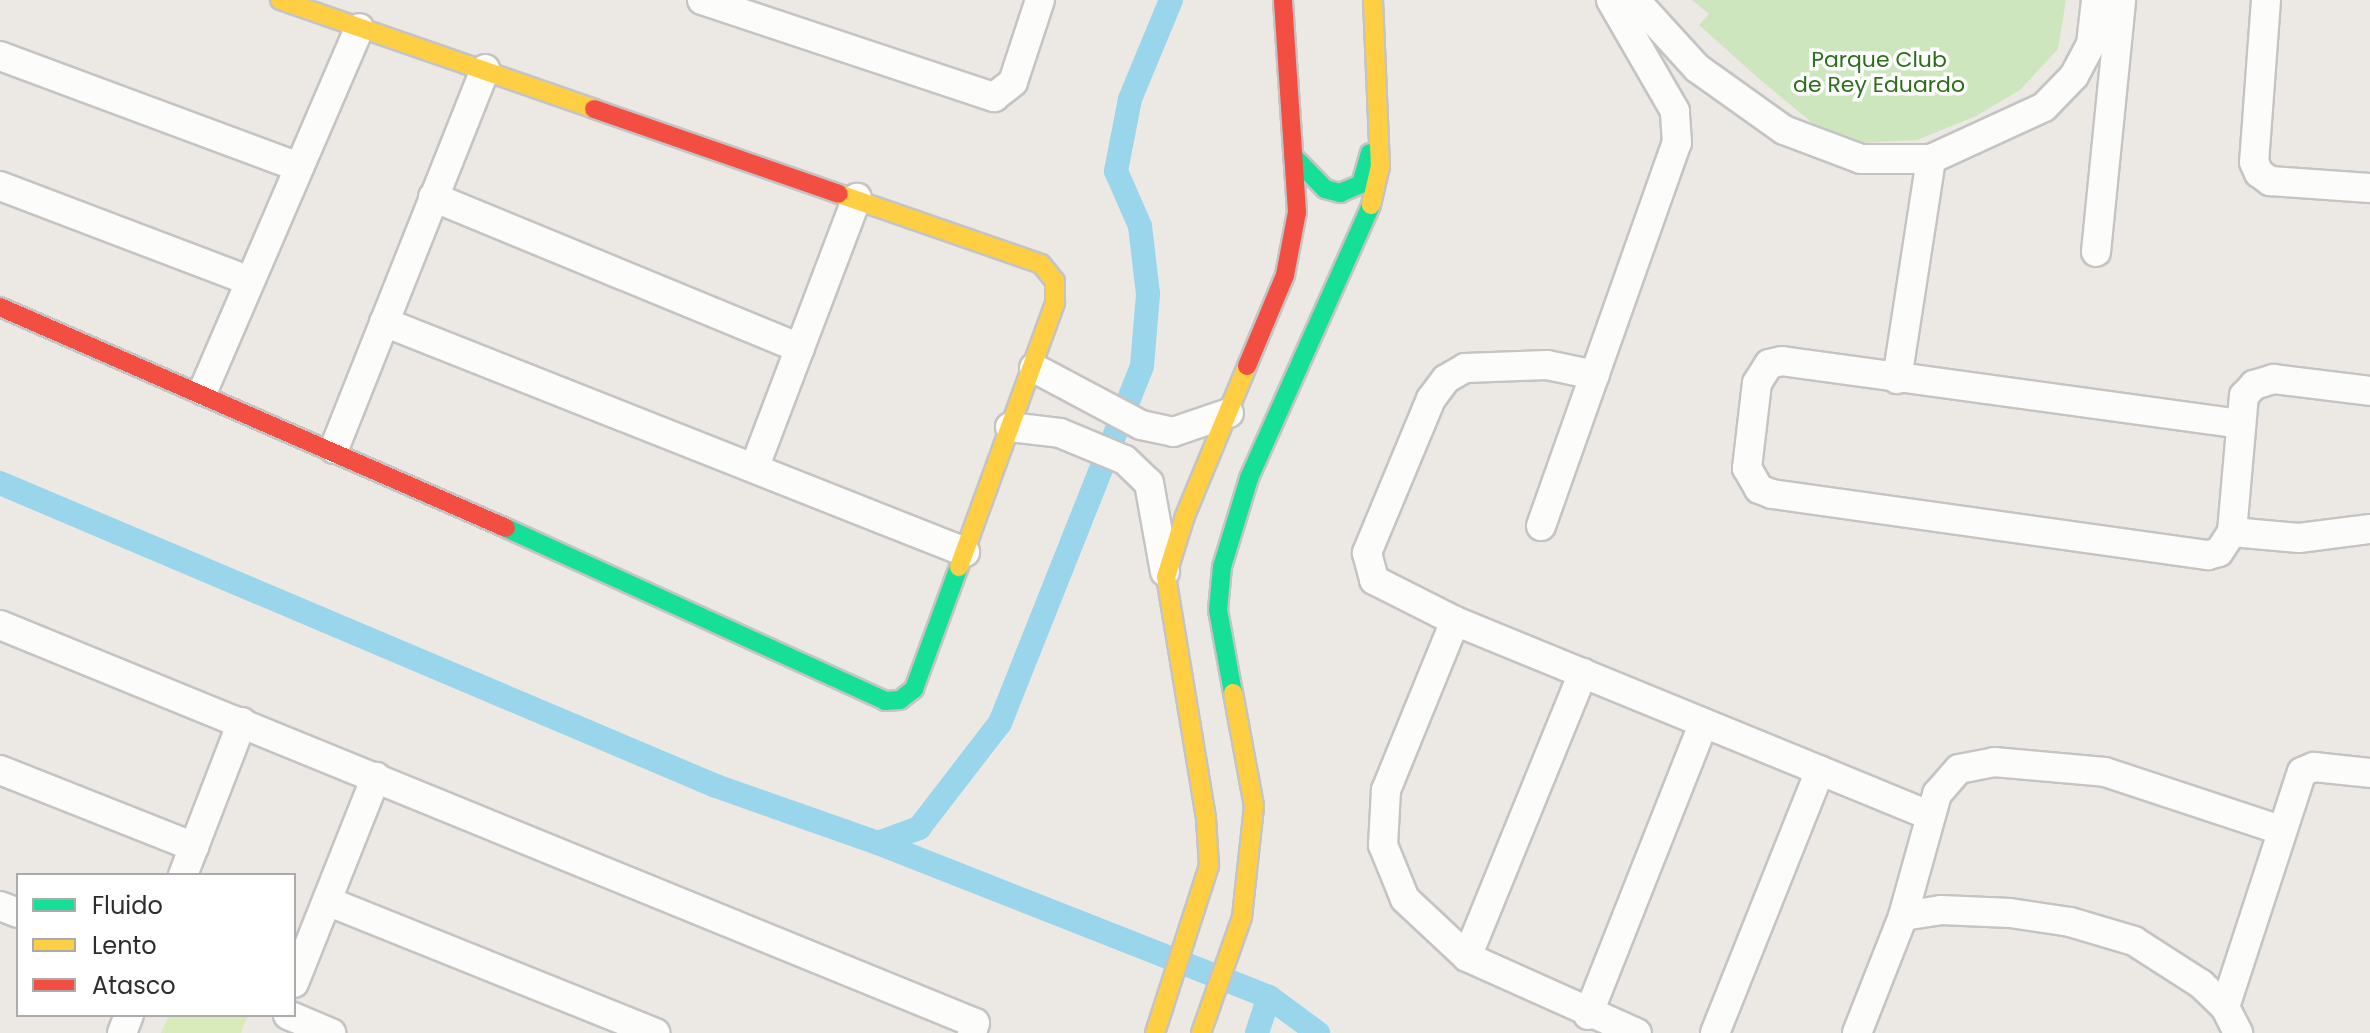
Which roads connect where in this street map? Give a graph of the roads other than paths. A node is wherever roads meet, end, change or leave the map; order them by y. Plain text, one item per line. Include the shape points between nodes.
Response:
1 (280, 0) edge
2 (702, 0) edge
3 (1040, 0) edge
4 (1283, 0) edge
5 (1354, 0) edge
6 (1373, 0) edge
7 (1611, 0) edge
8 (1635, 0) edge
9 (2096, 0) edge
10 (2121, 0) edge
11 (2266, 0) edge
12 (1305, 17) dead end
13 (1375, 20) junction
14 (359, 28) junction
15 (0, 56) edge
16 (485, 69) junction
17 (1379, 90) junction
18 (1289, 112) junction
19 (1293, 156) junction
20 (1931, 159) junction
21 (299, 167) junction
22 (0, 186) edge
23 (2370, 188) edge
24 (433, 197) junction
25 (857, 198) junction
26 (2096, 252) dead end
27 (250, 281) junction
28 (0, 307) edge
29 (384, 322) junction
30 (800, 348) junction
31 (1034, 368) junction
32 (1595, 375) junction
33 (1897, 379) junction
34 (203, 391) junction
35 (2370, 391) edge
36 (1229, 413) junction
37 (2241, 424) junction
38 (1010, 427) junction
39 (334, 449) junction
40 (755, 466) junction
41 (1541, 526) dead end
42 (2370, 529) edge
43 (2232, 532) junction
44 (965, 552) junction
45 (1166, 577) junction
46 (1455, 621) junction
47 (0, 625) edge
48 (1583, 673) junction
49 (242, 722) junction
50 (1703, 724) junction
51 (0, 770) edge
52 (1820, 770) junction
53 (2370, 773) edge
54 (376, 777) junction
55 (1931, 816) junction
56 (2280, 830) junction
57 (194, 847) junction
58 (184, 873) edge
59 (327, 901) junction
60 (1903, 916) junction
61 (1467, 957) junction
62 (296, 978) edge
63 (2225, 1007) junction
64 (1588, 1015) junction
65 (293, 1017) edge
66 (331, 1033) edge
67 (655, 1033) edge
68 (972, 1033) edge
69 (1155, 1033) edge
70 (1201, 1033) edge
71 (1637, 1033) edge
72 (1715, 1033) edge
73 (1857, 1033) edge
74 (2238, 1033) edge

1 - 14 street
2 - 3 street via 994,97 1013,82
4 - 18 street
5 - 13 street
6 - 13 street
7 - 32 street via 1675,111 1677,143
8 - 20 street via 1697,68 1784,130 1861,159
9 - 20 street via 2091,44 2074,76 2044,107
10 - 26 street
11 - 23 street via 2254,162 2259,173 2270,181
12 - 18 street
13 - 17 street
14 - 16 street
14 - 21 street
15 - 21 street
16 - 24 street
16 - 25 street
17 - 19 street via 1366,172 1354,191 1325,189
17 - 70 street via 1380,167 1368,217 1249,478 1222,567 1218,610 1254,806 1242,917
18 - 19 street
19 - 36 street via 1297,212 1285,275
20 - 33 street
21 - 27 street
22 - 27 street
24 - 29 street
24 - 30 street
25 - 30 street
25 - 31 street via 1041,264 1055,281 1055,303
27 - 34 street
28 - 34 street
29 - 39 street
29 - 40 street
30 - 40 street
31 - 36 street via 1141,425 1173,432
31 - 38 street
32 - 41 street
32 - 46 street via 1547,365 1465,368 1446,379 1431,399 1366,563 1381,587
33 - 37 street
33 - 43 street via 1782,361 1769,364 1757,383 1747,468 1751,480 1772,494 2208,555 2219,552
34 - 39 street
35 - 37 street via 2274,379 2254,385 2244,396
36 - 45 street
37 - 43 street
38 - 44 street
38 - 45 street via 1072,437 1125,460 1149,483
39 - 44 street via 885,701 900,700 914,689
40 - 44 street
42 - 43 street via 2299,538
45 - 69 street via 1206,818 1209,866
46 - 48 street
46 - 61 street via 1386,790 1383,845 1405,899
47 - 49 street
48 - 50 street
48 - 61 street
49 - 54 street
49 - 57 street
50 - 52 street
50 - 64 street
51 - 57 street
52 - 55 street
52 - 72 street
53 - 56 street via 2314,767 2302,772
54 - 59 street
54 - 68 street via 975,1023
55 - 56 street via 1948,778 1959,769 1994,762 2105,772
55 - 60 street
56 - 63 street
57 - 58 street
59 - 62 street
59 - 67 street
60 - 63 street via 1941,910 2070,922 2134,941 2180,967
60 - 73 street
61 - 64 street
63 - 74 street
64 - 71 street
65 - 66 street

